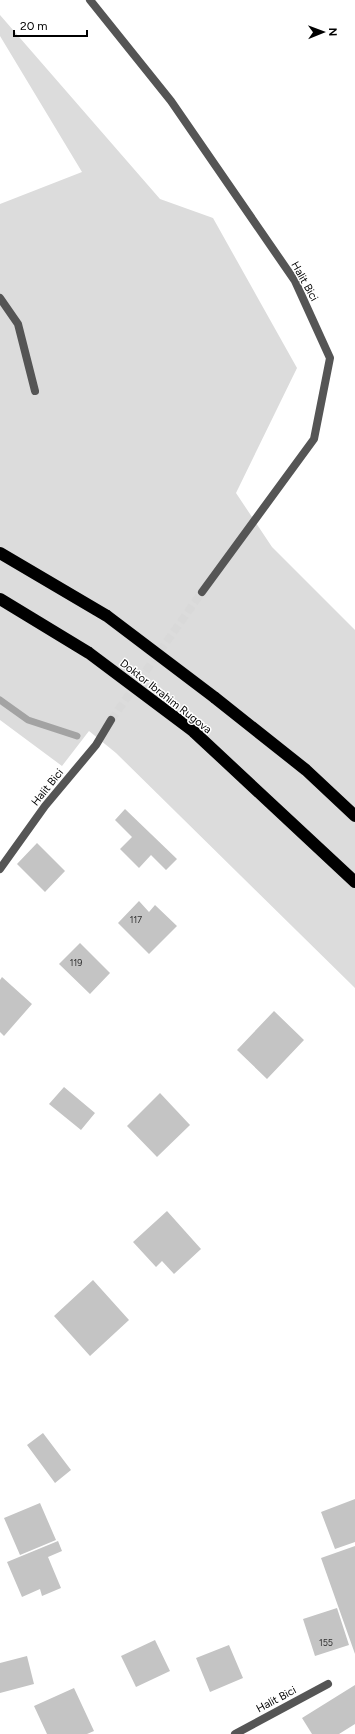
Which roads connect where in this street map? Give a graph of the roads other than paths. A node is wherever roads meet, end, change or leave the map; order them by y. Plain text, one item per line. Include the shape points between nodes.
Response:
1 (90, 0) edge
2 (0, 298) edge
3 (35, 391) dead end
4 (0, 553) edge
5 (202, 592) tunnel mouth
6 (0, 599) edge
7 (111, 720) tunnel mouth
8 (355, 816) edge
9 (0, 869) edge
10 (355, 882) edge
11 (328, 1684) dead end
12 (235, 1734) edge

1 - 5 street, Halit Bici via 171,101 295,281 330,358 314,439
2 - 3 street via 18,324
4 - 8 highway, bridge via 107,616 306,770
6 - 10 highway, Doktor Ibrahim Rugova, bridge via 89,653 193,731
7 - 9 street, Halit Bici via 96,745 45,806
11 - 12 street, Halit Bici

